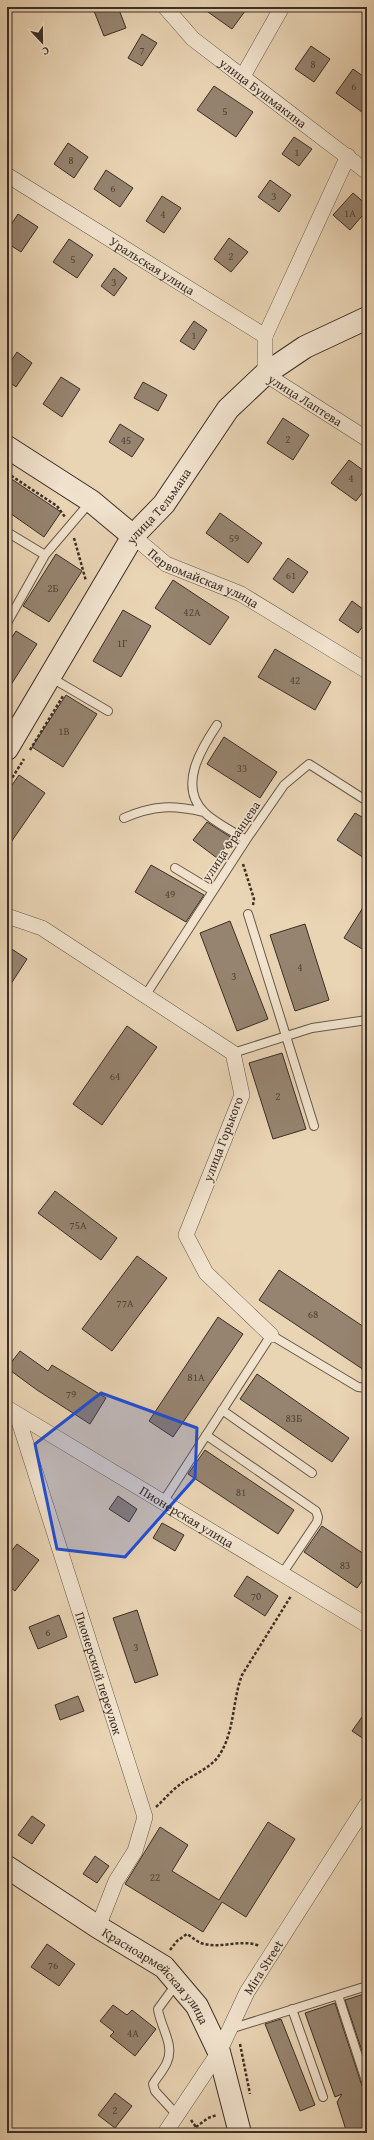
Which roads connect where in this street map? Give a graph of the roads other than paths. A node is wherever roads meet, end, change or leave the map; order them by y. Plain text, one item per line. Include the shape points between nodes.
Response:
1 (165, 7) edge
2 (282, 7) edge
3 (243, 76) junction
4 (348, 156) junction
5 (367, 172) edge
6 (7, 175) edge
7 (367, 318) edge
8 (265, 336) junction
9 (265, 374) junction
10 (367, 439) edge
11 (9, 451) edge
12 (91, 501) junction
13 (7, 532) edge
14 (133, 536) junction
15 (45, 555) junction
16 (7, 623) edge
17 (367, 671) edge
18 (50, 677) junction
19 (108, 711) dead end
20 (217, 725) dead end
21 (12, 736) edge
22 (367, 801) edge
23 (204, 812) junction
24 (124, 818) dead end
25 (246, 840) junction
26 (175, 868) dead end
27 (213, 891) junction
28 (248, 914) road end
29 (7, 916) edge
30 (145, 996) junction
31 (367, 1020) edge
32 (285, 1037) junction
33 (233, 1053) junction
34 (314, 1126) dead end
35 (271, 1335) junction
36 (367, 1388) edge
37 (222, 1410) junction
38 (12, 1411) edge
39 (206, 1435) junction
40 (312, 1473) dead end
41 (163, 1502) junction
42 (282, 1574) junction
43 (367, 1625) edge
44 (367, 1804) edge
45 (7, 1867) edge
46 (98, 1927) junction
47 (178, 1983) junction
48 (367, 1986) edge
49 (338, 1995) junction
50 (292, 2009) junction
51 (230, 2029) junction
52 (219, 2052) junction
53 (367, 2084) edge
54 (323, 2097) dead end
55 (177, 2115) junction
56 (165, 2133) edge
57 (240, 2133) edge

1 - 3 street, улица Бушмакина via 193,39
2 - 3 street
3 - 4 street, улица Бушмакина
4 - 5 street, улица Бушмакина
4 - 8 street
6 - 8 street, Уральская улица
7 - 9 street, улица Тельмана via 305,347
8 - 9 street
9 - 10 street, улица Лаптева
9 - 14 street, улица Тельмана via 228,409 164,504
11 - 12 street, Первомайская улица
12 - 14 street, Первомайская улица
12 - 15 lane
13 - 15 lane
14 - 17 street, Первомайская улица via 166,564 241,594
14 - 18 street, улица Тельмана
15 - 16 lane
18 - 19 lane
18 - 21 street, улица Тельмана
20 - 23 lane via 194,765 193,784 196,800
22 - 25 lane, улица Францева via 309,764 284,785
23 - 24 lane via 180,807 159,807
23 - 25 lane
25 - 27 lane, улица Францева
26 - 27 lane
27 - 30 lane, улица Францева
28 - 32 lane
29 - 30 street via 42,928
30 - 33 street
31 - 32 lane via 312,1028
32 - 33 lane
32 - 34 lane
33 - 35 street, улица Горького via 242,1095 186,1235 206,1273
35 - 36 lane via 358,1387
35 - 37 lane
37 - 39 lane
37 - 40 lane
38 - 41 street, Пионерская улица
38 - 46 street, Пионерский переулок via 145,1817 135,1851 116,1881
39 - 41 lane
39 - 42 lane via 316,1511 317,1522
41 - 42 street, Пионерская улица
42 - 43 street, Пионерская улица
44 - 51 street, Mira Street via 247,1992
45 - 46 street, Красноармейская улица
46 - 47 street, Красноармейская улица via 164,1967
47 - 52 street, Красноармейская улица via 197,2006
47 - 55 lane via 158,2010 170,2055 153,2084 155,2090
48 - 49 lane
49 - 50 lane
49 - 53 lane
50 - 51 lane
50 - 54 lane
51 - 52 street, Mira Street
52 - 55 street, Mira Street
52 - 57 street, Красноармейская улица
55 - 56 street, Mira Street

